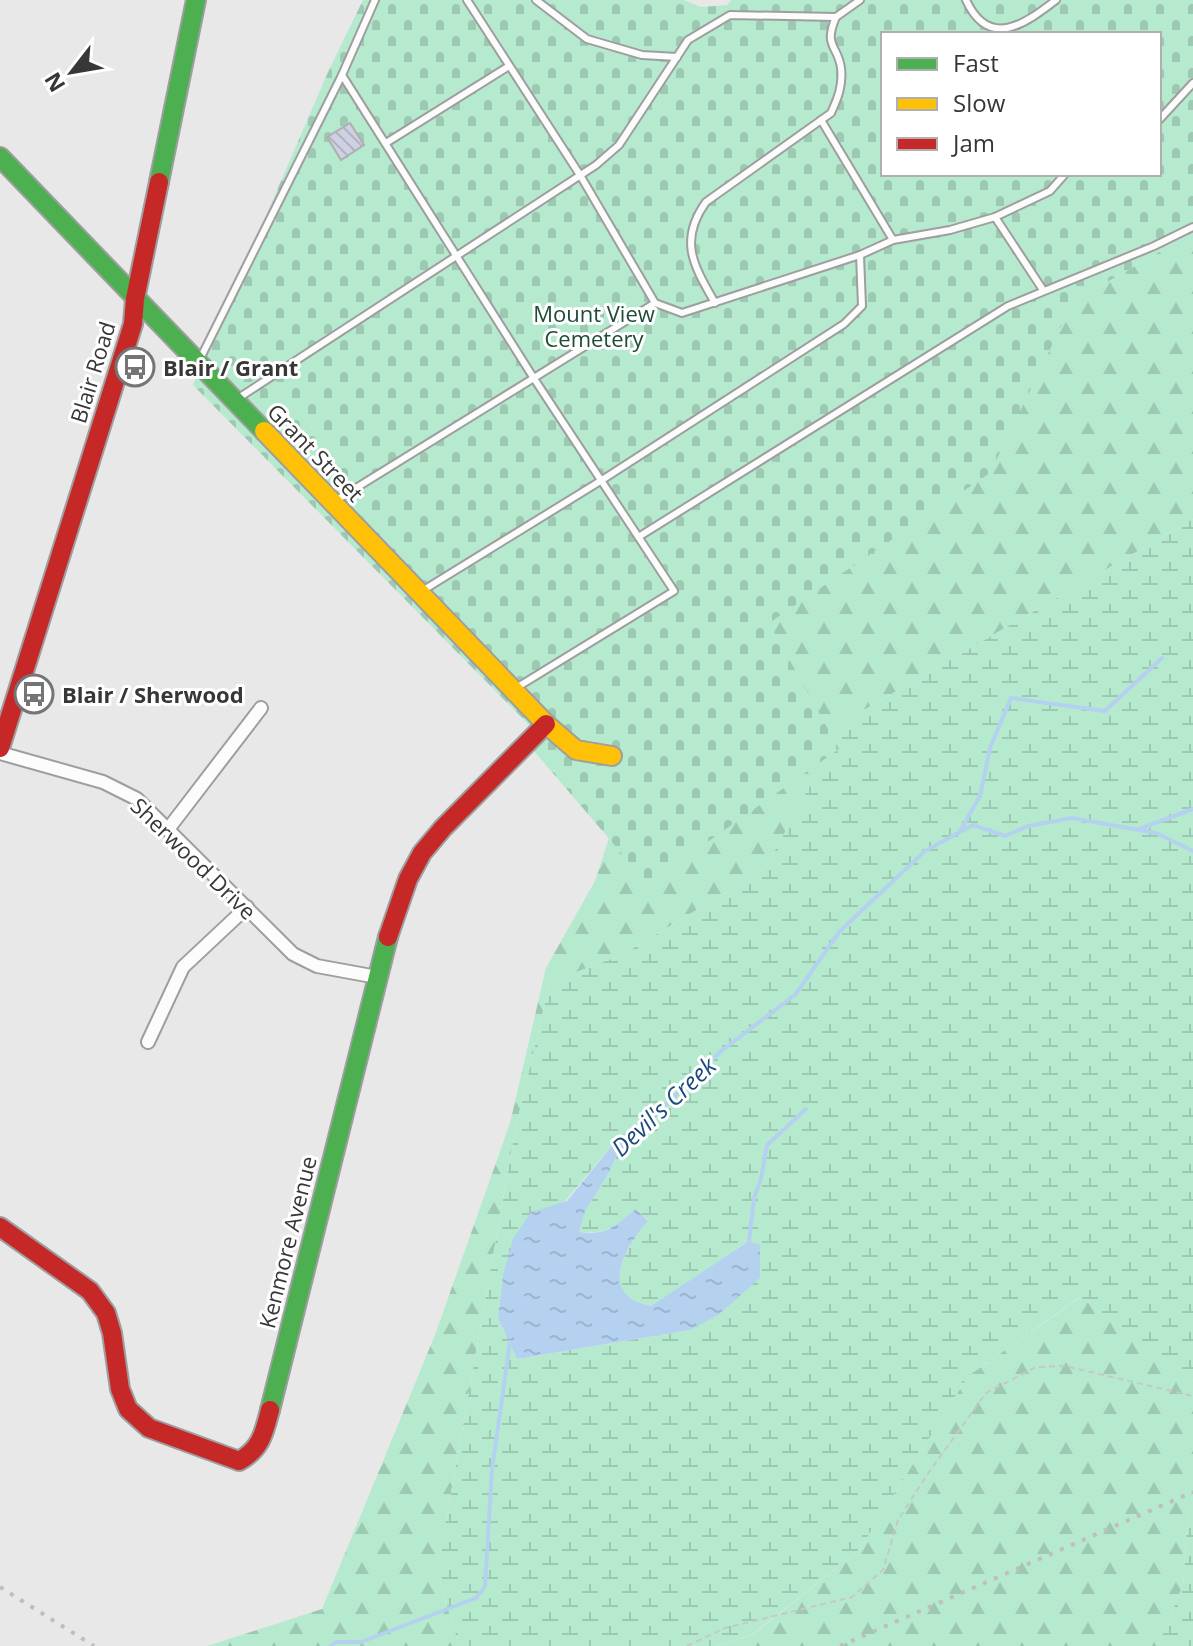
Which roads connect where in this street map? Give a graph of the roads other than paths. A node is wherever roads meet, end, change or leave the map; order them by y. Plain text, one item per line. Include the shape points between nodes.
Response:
1 (196, 0) edge
2 (375, 0) edge
3 (467, 0) edge
4 (536, 0) edge
5 (860, 0) edge
6 (966, 0) edge
7 (1056, 0) edge
8 (836, 17) junction
9 (678, 57) junction
10 (509, 66) junction
11 (342, 75) junction
12 (1193, 83) edge
13 (1161, 118) edge
14 (821, 120) junction
15 (386, 143) junction
16 (0, 157) edge
17 (580, 175) junction
18 (1063, 176) edge
19 (995, 217) junction
20 (1193, 227) edge
21 (893, 240) junction
22 (860, 255) junction
23 (456, 256) junction
24 (1043, 290) junction
25 (135, 299) junction
26 (655, 303) junction
27 (715, 303) junction
28 (197, 365) junction
29 (533, 377) junction
30 (234, 401) junction
31 (602, 480) junction
32 (332, 503) junction
33 (640, 536) junction
34 (419, 593) junction
35 (513, 690) junction
36 (261, 708) dead end
37 (546, 724) junction
38 (0, 751) edge
39 (612, 756) dead end
40 (169, 828) junction
41 (247, 907) junction
42 (377, 977) junction
43 (148, 1042) dead end
44 (0, 1227) edge

1 - 25 street, Blair Road
2 - 11 lane
3 - 10 lane
4 - 9 lane via 587,39 642,55
5 - 8 lane
6 - 7 lane via 980,20 1001,30 1021,25
8 - 9 lane via 730,15 688,40
8 - 14 lane via 832,48 841,65 841,91 831,113
9 - 17 lane via 619,145
10 - 15 lane
10 - 17 lane
11 - 15 lane
11 - 28 lane
12 - 13 lane
14 - 21 lane
14 - 27 lane via 706,202 696,216 689,236 694,266
15 - 23 lane
16 - 25 street, Grant Street
17 - 23 lane
17 - 26 lane
18 - 19 lane via 1050,191
19 - 21 lane
19 - 24 lane
20 - 24 lane
21 - 22 lane
22 - 27 lane
22 - 31 lane via 862,306 844,324
23 - 29 lane
23 - 30 lane
24 - 33 lane via 957,337
25 - 28 street, Grant Street
25 - 38 street, Blair Road via 133,324
26 - 27 lane via 682,313
26 - 29 lane
28 - 30 street, Grant Street
29 - 31 lane
29 - 32 lane
30 - 32 street, Grant Street
31 - 33 lane
31 - 34 lane
32 - 34 street, Grant Street
33 - 35 lane via 674,591
34 - 35 street, Grant Street
35 - 37 street, Grant Street
36 - 40 street
37 - 39 street, Grant Street via 576,750
37 - 42 street, Kenmore Avenue via 422,853 408,879
38 - 40 street, Sherwood Drive via 103,782 137,799
40 - 41 street, Sherwood Drive
41 - 42 street, Sherwood Drive via 293,954 317,966
41 - 43 street via 183,967
42 - 44 street, Kenmore Avenue via 262,1441 252,1454 239,1461 149,1428 128,1409 106,1313 90,1291

